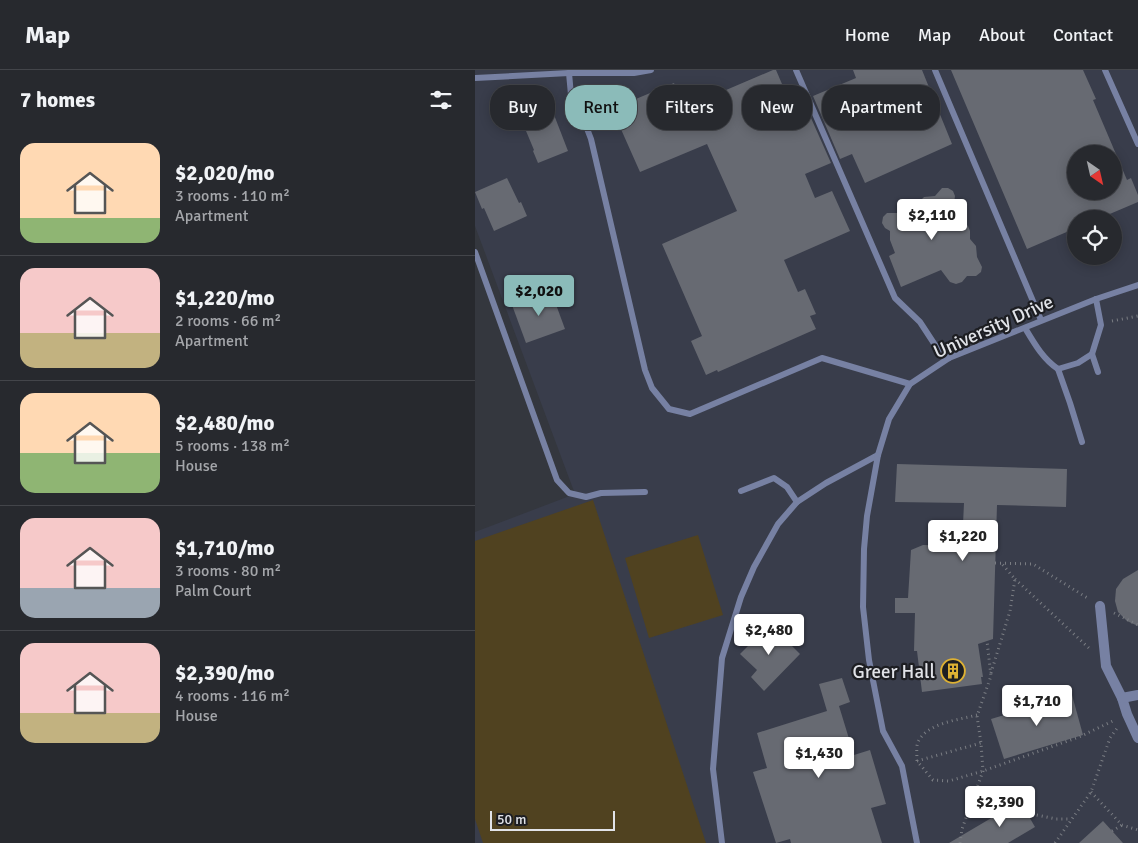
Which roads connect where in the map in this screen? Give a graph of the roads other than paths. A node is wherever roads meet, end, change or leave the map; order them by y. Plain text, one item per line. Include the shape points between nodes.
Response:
1 (651, 70) edge
2 (796, 70) edge
3 (935, 70) edge
4 (1105, 70) edge
5 (569, 73) junction
6 (475, 78) edge
7 (1138, 144) edge
8 (475, 252) edge
9 (1138, 285) edge
10 (1096, 299) junction
11 (1041, 320) junction
12 (1025, 328) junction
13 (1091, 354) junction
14 (949, 358) junction
15 (1058, 369) junction
16 (1098, 372) dead end
17 (910, 384) junction
18 (1082, 442) dead end
19 (878, 455) junction
20 (645, 492) dead end
21 (741, 492) dead end
22 (797, 502) junction
23 (1100, 606) road end
24 (1138, 695) edge
25 (1122, 698) junction
26 (1138, 738) edge
27 (723, 843) edge
28 (917, 843) edge

1 - 5 lane
2 - 14 lane via 895,298 920,322 937,348
3 - 11 lane
4 - 7 lane
5 - 6 lane
5 - 17 lane via 571,95 591,139 645,370 652,388 669,410 690,414 822,358
8 - 20 lane via 557,480 569,493 586,496
9 - 10 lane, University Drive
10 - 11 lane, University Drive
10 - 13 lane via 1101,325
11 - 12 lane, University Drive
12 - 14 lane, University Drive
12 - 15 lane via 1037,348
13 - 15 lane via 1078,363
13 - 16 lane
14 - 17 lane, University Drive
15 - 18 lane
17 - 19 lane, University Drive via 889,419
19 - 22 lane
19 - 28 lane, University Drive via 867,516 863,607 869,660 883,731 902,766
21 - 22 lane via 774,478 787,487
22 - 27 lane via 779,524 754,568 741,597 722,658 713,769
23 - 25 street via 1106,664
24 - 25 street
25 - 26 street

